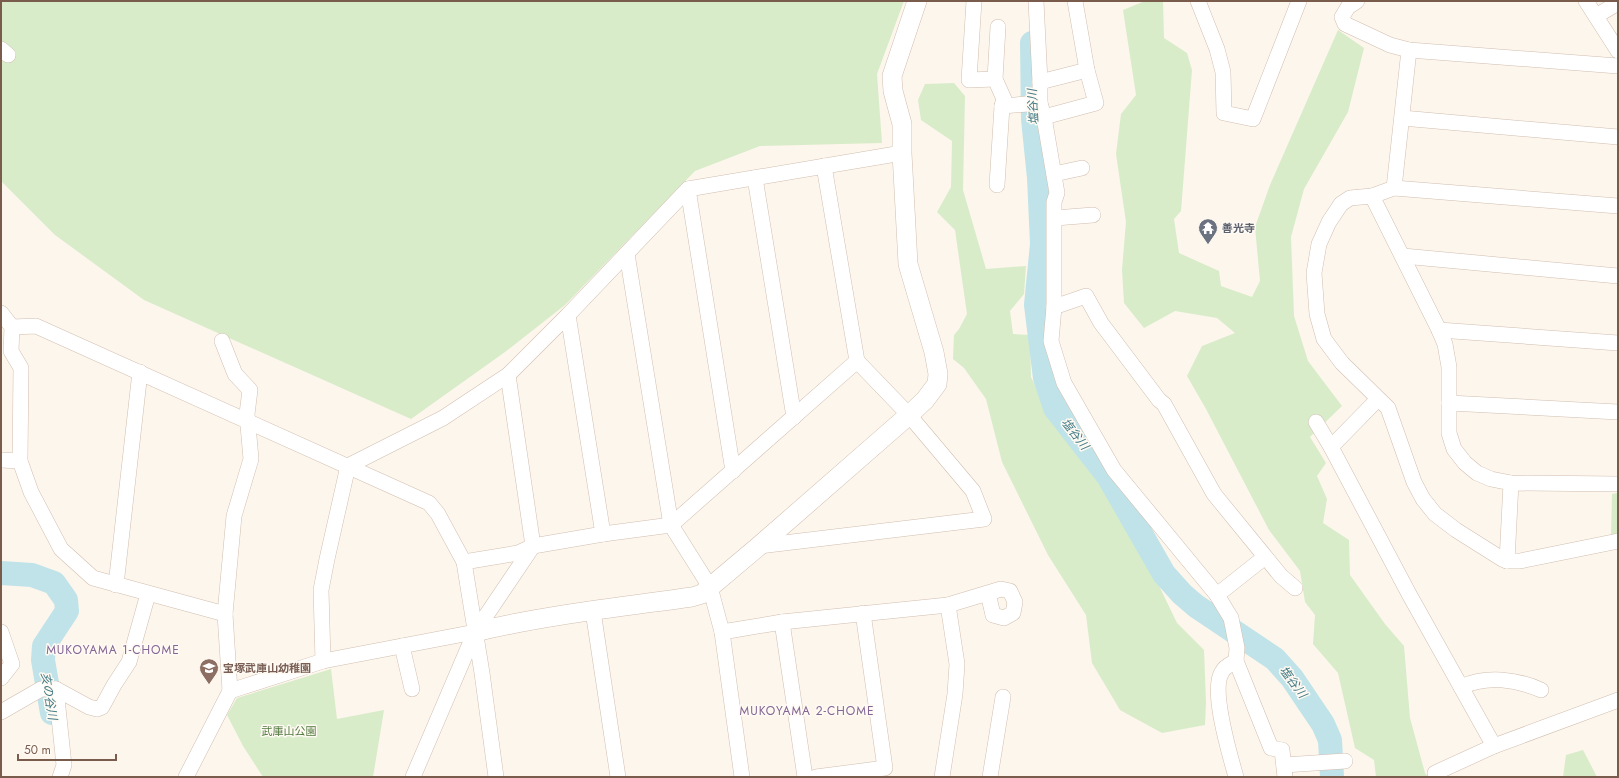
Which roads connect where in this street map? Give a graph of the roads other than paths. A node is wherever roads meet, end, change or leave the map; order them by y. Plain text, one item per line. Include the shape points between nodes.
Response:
1 (917, 1) edge
2 (974, 1) edge
3 (1036, 1) edge
4 (1075, 1) edge
5 (1198, 1) edge
6 (1299, 1) edge
7 (1357, 1) edge
8 (1586, 1) edge
9 (1618, 3) edge
10 (1596, 16) junction
11 (998, 26) dead end
12 (1409, 50) junction
13 (1618, 51) edge
14 (1618, 66) edge
15 (1087, 70) junction
16 (994, 79) junction
17 (1040, 82) junction
18 (1002, 106) junction
19 (1042, 110) junction
20 (1402, 118) junction
21 (1618, 137) edge
22 (902, 153) junction
23 (824, 166) junction
24 (1082, 168) dead end
25 (1054, 174) junction
26 (755, 178) junction
27 (997, 185) dead end
28 (1394, 188) junction
29 (688, 189) junction
30 (1372, 196) junction
31 (1618, 206) edge
32 (1093, 214) dead end
33 (1055, 218) junction
34 (627, 254) junction
35 (1403, 256) junction
36 (1618, 276) edge
37 (1054, 307) junction
38 (1, 313) edge
39 (568, 315) junction
40 (12, 327) junction
41 (1439, 330) junction
42 (222, 341) dead end
43 (1618, 343) edge
44 (857, 361) junction
45 (140, 372) junction
46 (508, 375) junction
47 (1378, 399) junction
48 (1449, 403) junction
49 (1618, 412) edge
50 (909, 415) junction
51 (794, 417) junction
52 (1316, 422) dead end
53 (249, 423) junction
54 (1331, 446) junction
55 (1, 460) edge
56 (20, 461) junction
57 (348, 466) junction
58 (733, 471) junction
59 (1511, 483) junction
60 (1618, 484) edge
61 (671, 525) junction
62 (603, 534) junction
63 (1618, 541) edge
64 (533, 546) junction
65 (759, 546) junction
66 (1265, 557) junction
67 (1508, 560) junction
68 (464, 562) junction
69 (116, 585) junction
70 (710, 587) junction
71 (1295, 588) dead end
72 (988, 593) dead end
73 (148, 594) junction
74 (1217, 595) junction
75 (948, 605) junction
76 (593, 611) junction
77 (863, 613) junction
78 (225, 614) junction
79 (782, 622) junction
80 (1, 632) edge
81 (475, 632) junction
82 (722, 632) junction
83 (402, 646) junction
84 (323, 661) junction
85 (1236, 661) junction
86 (1, 678) edge
87 (1461, 687) junction
88 (56, 689) junction
89 (412, 689) dead end
90 (1541, 690) dead end
91 (230, 691) junction
92 (1003, 697) dead end
93 (1618, 700) edge
94 (1, 712) edge
95 (1494, 746) junction
96 (1345, 761) dead end
97 (1284, 771) edge
98 (1435, 773) dead end
99 (60, 777) edge
100 (186, 777) edge
101 (413, 777) edge
102 (496, 777) edge
103 (618, 777) edge
104 (742, 777) edge
105 (805, 777) edge
106 (816, 777) edge
107 (942, 777) edge
108 (990, 777) edge
109 (1236, 777) edge

1 - 22 street via 892,76 893,91 902,124
2 - 16 street via 969,80
3 - 17 street
4 - 15 street
5 - 6 street via 1223,72 1224,113 1253,119
7 - 12 street via 1348,7 1342,17 1344,24 1390,45
8 - 10 street
9 - 10 street
10 - 13 street
11 - 16 street
12 - 14 street
12 - 20 street
15 - 17 street
15 - 19 street via 1096,103
16 - 18 street via 1004,99
17 - 19 street
18 - 19 street
18 - 27 street
19 - 25 street
20 - 21 street
20 - 28 street
22 - 23 street
22 - 50 street via 908,264 938,374 937,384
23 - 26 street
23 - 44 street
24 - 25 street
25 - 33 street via 1057,193 1054,202
26 - 29 street
26 - 51 street
28 - 30 street
28 - 31 street
29 - 34 street
29 - 58 street
30 - 35 street
30 - 47 street via 1350,198 1341,204 1319,244 1314,273 1317,314 1324,339 1342,362
32 - 33 street
33 - 37 street
34 - 39 street
34 - 61 street
35 - 36 street
35 - 41 street
37 - 66 street via 1086,296 1101,323 1164,404 1214,494
37 - 74 street via 1051,341 1064,383 1114,470
38 - 40 street
39 - 46 street
39 - 62 street
40 - 45 street via 36,326
40 - 56 street via 11,351 21,368
41 - 43 street
41 - 48 street via 1445,344 1449,367
42 - 53 street via 235,374 250,390 247,414
44 - 50 street
44 - 51 street
45 - 53 street
45 - 69 street
46 - 57 street via 443,418
46 - 64 street
47 - 54 street
47 - 67 street via 1388,408 1414,482 1435,514 1502,559
48 - 49 street
48 - 59 street via 1449,433 1454,449 1465,463 1478,473
50 - 65 street
50 - 65 street via 973,491 984,519
51 - 58 street
52 - 54 street
53 - 57 street
53 - 78 street via 251,459 234,516
54 - 87 street
55 - 56 street
56 - 69 street via 31,492 60,549 93,578
57 - 68 street via 429,503 438,514
57 - 84 street via 321,590
58 - 61 street
59 - 60 street
59 - 67 street
61 - 62 street
61 - 70 street
62 - 64 street
63 - 67 street via 1520,561
64 - 68 street via 518,552
64 - 81 street
65 - 70 street
66 - 71 street
66 - 74 street
68 - 81 street
69 - 73 street
70 - 76 street via 702,594 692,597
70 - 82 street
72 - 75 street
73 - 78 street
73 - 88 street via 129,662 102,707 89,707
74 - 85 street via 1238,620
75 - 77 street
75 - 107 street via 956,664 955,694
76 - 81 street
76 - 103 street
77 - 79 street
77 - 106 street via 885,768
78 - 91 street
79 - 82 street
79 - 105 street
80 - 86 street via 12,664
81 - 83 street
81 - 101 street
81 - 102 street
82 - 104 street
83 - 84 street
83 - 89 street
84 - 91 street
85 - 97 street via 1271,748 1282,750
85 - 109 street via 1222,671 1218,691
87 - 90 street via 1488,679 1524,683
87 - 95 street
88 - 94 street via 40,689
88 - 99 street via 64,765
91 - 100 street
92 - 108 street
93 - 95 street
95 - 98 street
96 - 97 street via 1322,762

